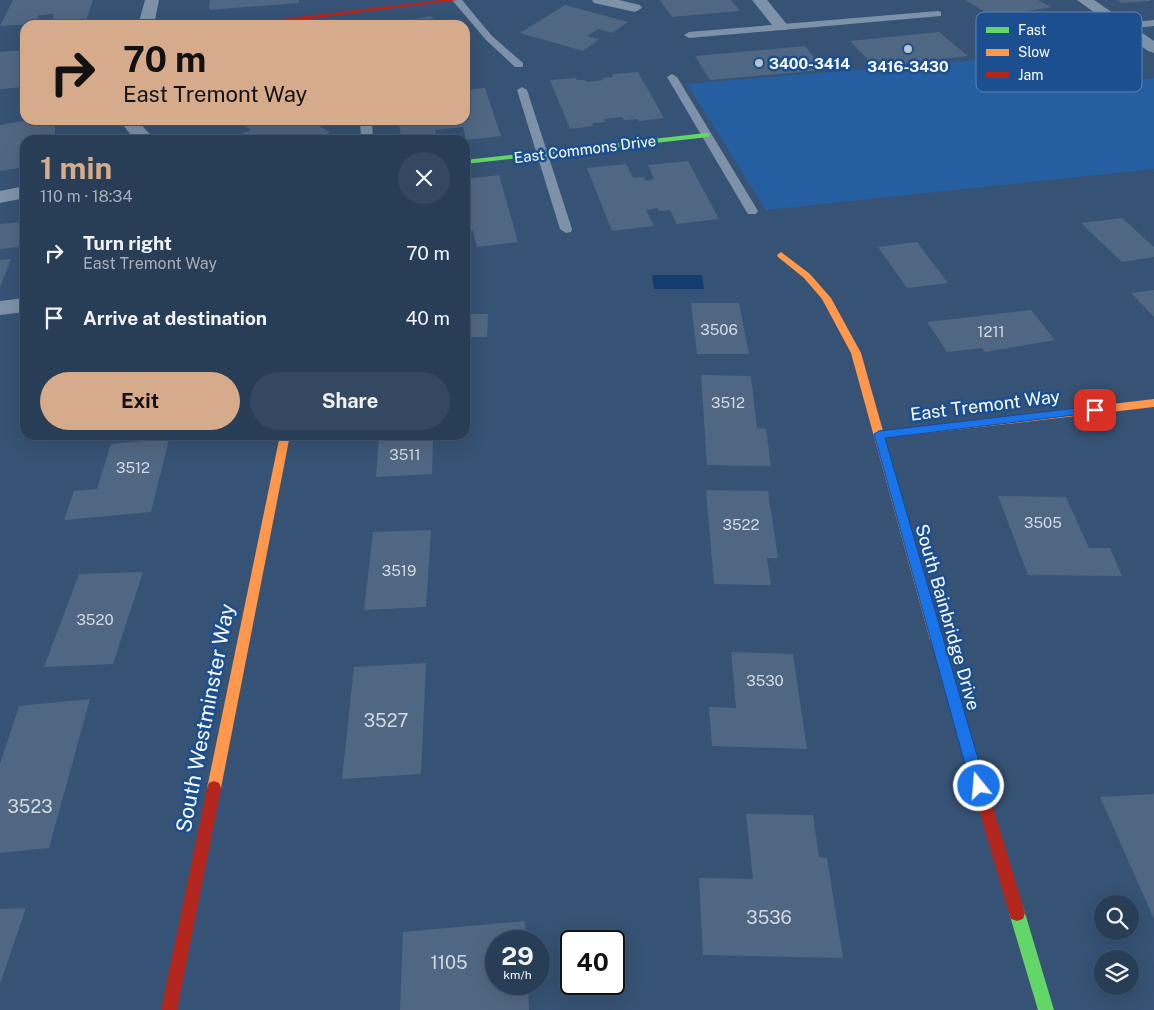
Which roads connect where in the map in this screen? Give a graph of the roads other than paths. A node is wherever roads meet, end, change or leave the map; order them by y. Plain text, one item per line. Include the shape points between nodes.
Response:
1 (152, 0) edge
2 (456, 0) edge
3 (599, 0) edge
4 (759, 0) edge
5 (1084, 0) edge
6 (635, 8) dead end
7 (1102, 12) edge
8 (938, 14) dead end
9 (147, 20) edge
10 (326, 20) edge
11 (781, 27) junction
12 (689, 35) dead end
13 (1142, 40) edge
14 (1154, 48) edge
15 (519, 65) dead end
16 (672, 77) dead end
17 (522, 90) dead end
18 (132, 125) edge
19 (139, 135) edge
20 (706, 135) junction
21 (542, 154) junction
22 (470, 161) edge
23 (20, 193) edge
24 (0, 197) edge
25 (752, 211) dead end
26 (566, 229) dead end
27 (781, 255) dead end
28 (20, 306) edge
29 (0, 308) edge
30 (1154, 403) edge
31 (879, 434) junction
32 (284, 440) edge
33 (170, 1010) edge
34 (1046, 1010) edge

1 - 9 street
2 - 10 street
2 - 15 lane via 489,38
3 - 6 street
4 - 11 street
5 - 7 street
8 - 11 lane
11 - 12 lane
13 - 14 street
16 - 20 lane
17 - 21 lane
18 - 19 street
20 - 21 street, East Commons Drive
20 - 25 lane
21 - 22 street, East Commons Drive
21 - 26 lane
23 - 24 street
27 - 31 street, South Bainbridge Drive via 822,289 838,314 856,353
28 - 29 street
30 - 31 street, East Tremont Way
31 - 34 street, South Bainbridge Drive via 950,693
32 - 33 street, South Westminster Way

